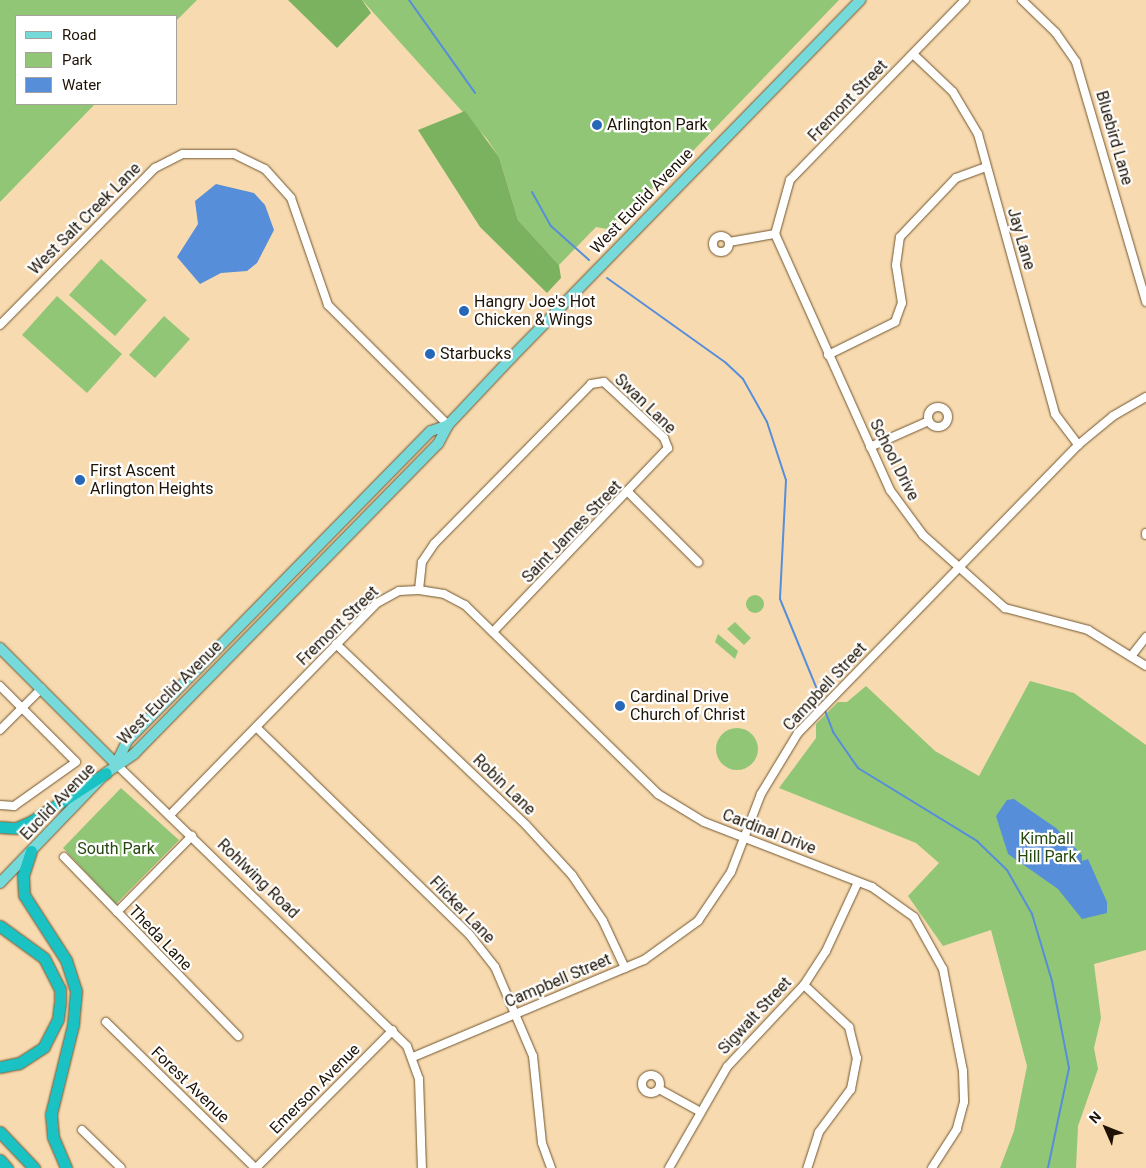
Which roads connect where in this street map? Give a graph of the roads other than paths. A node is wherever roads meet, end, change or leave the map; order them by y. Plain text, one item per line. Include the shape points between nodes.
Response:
1 (860, 0) edge
2 (965, 0) edge
3 (1022, 0) edge
4 (913, 54) junction
5 (986, 167) junction
6 (775, 234) junction
7 (729, 242) dead end
8 (1146, 302) edge
9 (0, 325) edge
10 (828, 355) junction
11 (1146, 397) edge
12 (929, 421) dead end
13 (448, 425) junction
14 (1078, 445) junction
15 (870, 447) junction
16 (668, 448) joint
17 (629, 493) junction
18 (698, 562) dead end
19 (958, 570) junction
20 (419, 590) junction
21 (493, 632) junction
22 (1146, 636) edge
23 (336, 644) junction
24 (1, 650) edge
25 (1132, 655) junction
26 (1146, 666) edge
27 (0, 686) edge
28 (42, 688) junction
29 (22, 707) junction
30 (256, 727) junction
31 (0, 730) edge
32 (116, 764) junction
33 (106, 773) junction
34 (0, 805) edge
35 (170, 815) junction
36 (0, 826) edge
37 (192, 836) junction
38 (743, 837) junction
39 (31, 851) junction
40 (64, 857) dead end
41 (858, 882) junction
42 (0, 883) edge
43 (117, 912) junction
44 (0, 926) edge
45 (625, 968) junction
46 (804, 985) junction
47 (517, 1013) junction
48 (106, 1022) dead end
49 (393, 1030) junction
50 (238, 1036) dead end
51 (413, 1057) junction
52 (0, 1067) edge
53 (659, 1089) dead end
54 (699, 1112) junction
55 (82, 1130) dead end
56 (0, 1132) edge
57 (0, 1160) edge
58 (7, 1168) edge
59 (34, 1168) edge
60 (66, 1168) edge
61 (121, 1168) edge
62 (255, 1168) edge
63 (422, 1168) edge
64 (551, 1168) edge
65 (669, 1168) edge
66 (807, 1168) edge
67 (932, 1168) edge

1 - 13 main road, West Euclid Avenue
2 - 4 street, Fremont Street
3 - 8 street, Bluebird Lane via 1056,33 1076,62
4 - 5 street, Jay Lane via 953,92 978,134
4 - 6 street, Fremont Street via 790,180
5 - 10 street via 956,178 900,237 896,265 902,303 895,322
5 - 14 street, Jay Lane via 1055,414
6 - 7 street
6 - 10 street, School Drive
9 - 13 street, West Salt Creek Lane via 156,168 183,154 234,154 265,169 291,198 328,305
10 - 15 street, School Drive
11 - 14 street, Campbell Street via 1113,416
12 - 15 street
13 - 32 main road, West Euclid Avenue via 431,431 127,741
14 - 19 street, Campbell Street
15 - 19 street, School Drive via 906,514
16 - 17 street, Saint James Street
16 - 20 street, Swan Lane via 664,438 600,381 591,384 429,549 420,568
17 - 18 street
17 - 21 street, Saint James Street
19 - 25 street, School Drive via 1005,608 1088,630
19 - 38 street, Campbell Street via 818,711 778,763
20 - 21 street, Cardinal Drive via 444,594 465,605
20 - 23 street, Fremont Street via 389,594
21 - 38 street, Cardinal Drive via 658,794 704,822
22 - 25 street
23 - 30 street, Fremont Street
23 - 45 street, Robin Lane via 572,875 603,921
24 - 28 main road, Rohlwing Road
25 - 26 street, School Drive
27 - 29 street
28 - 29 street
28 - 32 main road, Rohlwing Road
29 - 31 street
29 - 34 street via 76,762 14,806
30 - 35 street, Fremont Street
30 - 47 street, Flicker Lane via 469,934 495,967
32 - 33 main road, Euclid Avenue
32 - 35 street, Rohlwing Road
33 - 36 highway via 30,822 16,828
33 - 39 main road, Euclid Avenue
35 - 37 street, Rohlwing Road
37 - 43 street
37 - 49 street, Rohlwing Road
38 - 41 street, Cardinal Drive
38 - 45 street, Campbell Street via 731,872 698,921 672,944
39 - 42 main road, Euclid Avenue
39 - 60 highway via 23,875 24,895 66,960 76,991 73,1025 51,1114 53,1137
40 - 43 street, Theda Lane
41 - 46 street, Sigwalt Street via 826,952
41 - 67 street, Cardinal Drive via 884,894 914,917 929,936 943,969 961,1054 964,1102 957,1129
43 - 50 street, Theda Lane
44 - 52 highway via 44,958 60,988 58,1019 44,1047 19,1063
45 - 47 street, Campbell Street
46 - 54 street, Sigwalt Street via 734,1057
46 - 66 street via 849,1027 857,1058 851,1089 819,1132
47 - 51 street, Campbell Street
47 - 64 street, Flicker Lane via 536,1070 542,1143
48 - 62 street, Forest Avenue
49 - 51 street, Rohlwing Road
49 - 62 street, Emerson Avenue
51 - 63 street, Rohlwing Road via 419,1079
53 - 54 street
54 - 65 street, Sigwalt Street
55 - 61 street
56 - 59 highway
57 - 58 highway

